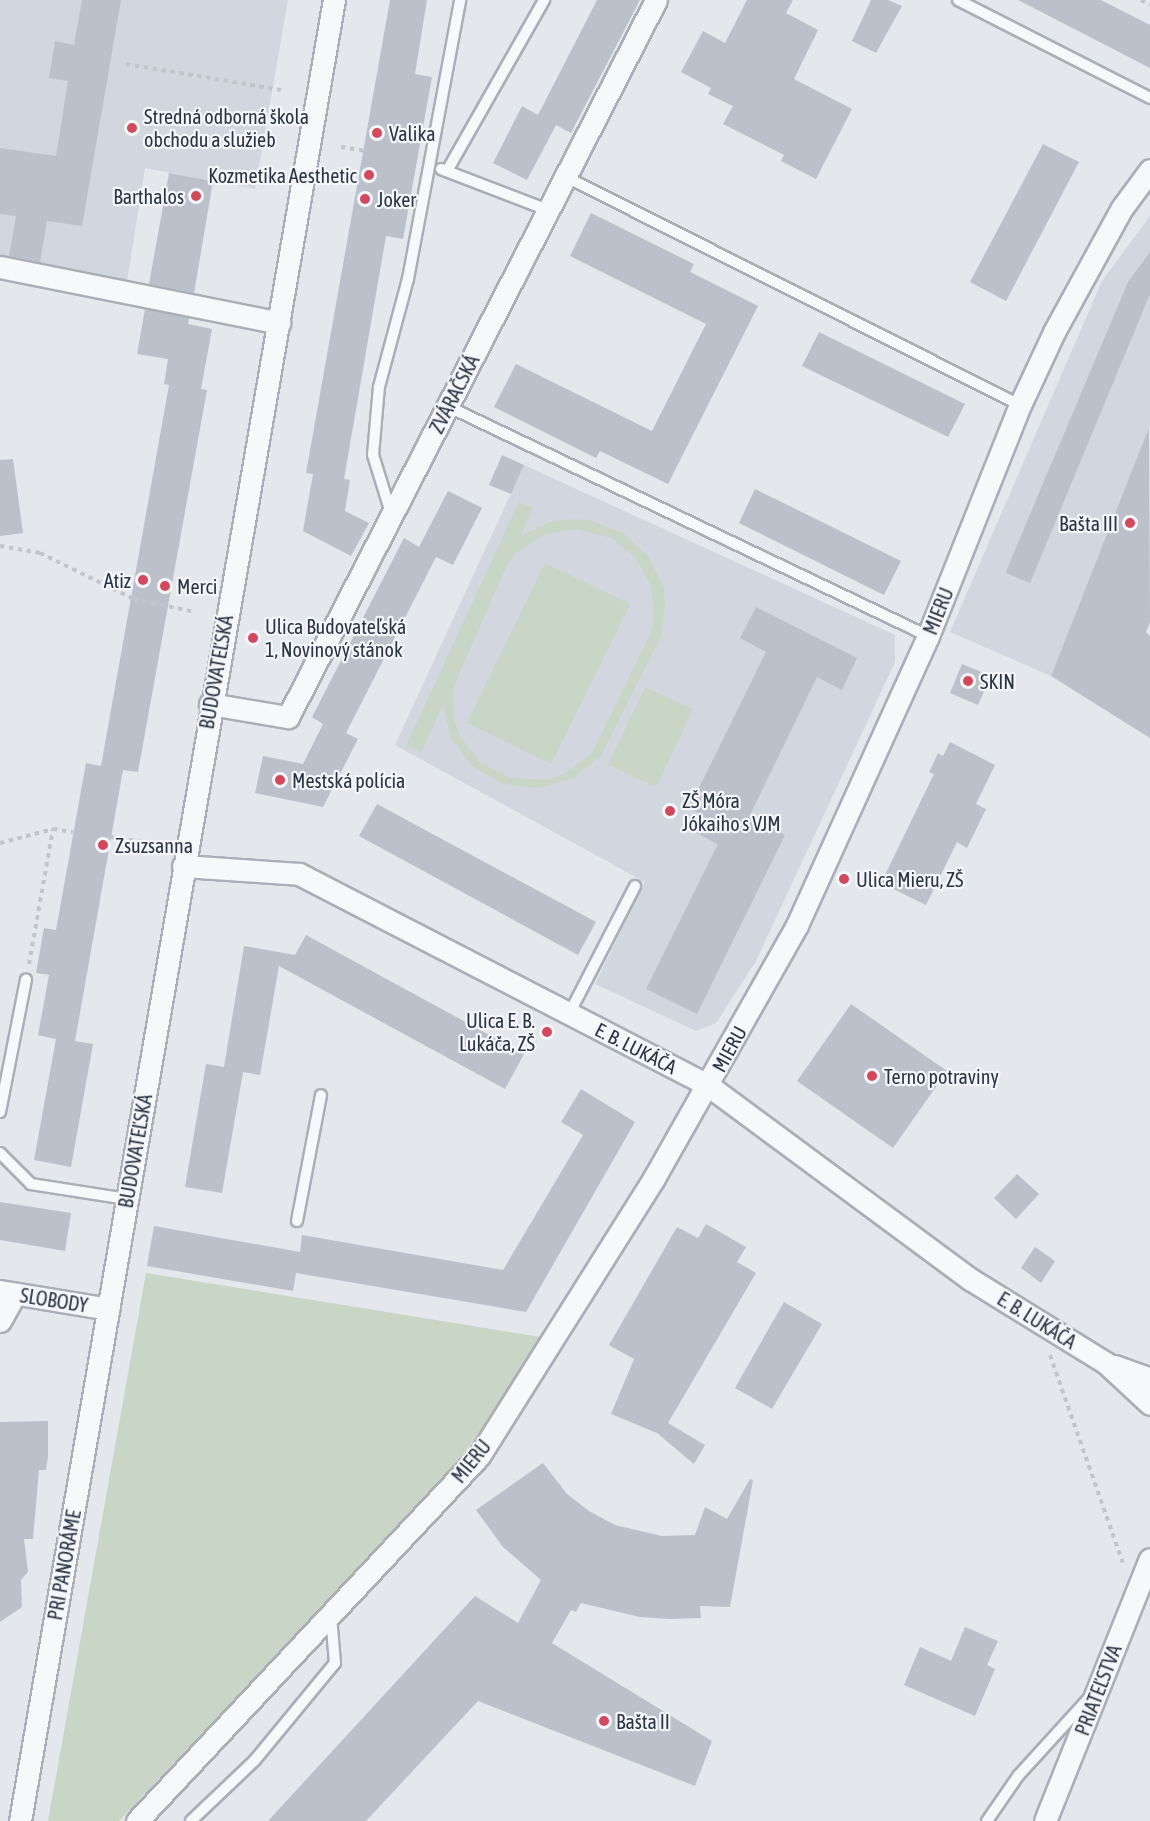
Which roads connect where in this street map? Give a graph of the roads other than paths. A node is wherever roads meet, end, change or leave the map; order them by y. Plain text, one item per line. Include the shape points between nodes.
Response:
1 (334, 0) edge
2 (460, 0) edge
3 (544, 0) edge
4 (656, 0) edge
5 (958, 0) edge
6 (1150, 98) edge
7 (432, 165) junction
8 (1150, 170) edge
9 (447, 171) junction
10 (566, 177) junction
11 (548, 210) junction
12 (0, 267) edge
13 (279, 323) junction
14 (1020, 405) junction
15 (447, 406) junction
16 (392, 515) junction
17 (928, 636) junction
18 (210, 704) junction
19 (183, 866) junction
20 (634, 886) dead end
21 (26, 980) road end
22 (569, 1014) junction
23 (709, 1086) junction
24 (321, 1095) dead end
25 (0, 1112) edge
26 (0, 1153) edge
27 (127, 1199) junction
28 (297, 1221) dead end
29 (7, 1292) edge
30 (109, 1309) junction
31 (0, 1321) edge
32 (1106, 1363) junction
33 (1150, 1378) edge
34 (1150, 1404) edge
35 (1150, 1559) edge
36 (331, 1615) junction
37 (1100, 1688) junction
38 (20, 1821) edge
39 (137, 1821) edge
40 (191, 1821) edge
41 (987, 1821) edge
42 (1045, 1821) edge

1 - 13 street, BUDOVATEĽSKÁ
2 - 7 lane
3 - 9 lane
4 - 10 street, ZVÁRAČSKÁ
5 - 6 lane
7 - 9 lane
7 - 16 lane via 408,279 378,387 373,455
8 - 14 street, MIERU via 1122,208 1054,332
9 - 11 lane
10 - 11 street, ZVÁRAČSKÁ
10 - 14 lane
11 - 15 street, ZVÁRAČSKÁ
12 - 13 street
13 - 18 street, BUDOVATEĽSKÁ
14 - 17 street, MIERU
15 - 16 street, ZVÁRAČSKÁ
15 - 17 lane
16 - 18 street, ZVÁRAČSKÁ via 288,717
17 - 23 street, MIERU via 797,925
18 - 19 street, BUDOVATEĽSKÁ
19 - 22 street, E. B. LUKÁČA via 299,874
19 - 27 street, BUDOVATEĽSKÁ
20 - 22 lane
21 - 25 lane
22 - 23 street, E. B. LUKÁČA
23 - 32 street, E. B. LUKÁČA via 970,1279
23 - 36 street, MIERU via 479,1456
24 - 28 lane
26 - 27 lane via 31,1184
27 - 30 street, BUDOVATEĽSKÁ
29 - 30 street, SLOBODY
29 - 31 street
30 - 38 street, PRI PANORÁME
32 - 33 street, E. B. LUKÁČA
32 - 34 street, E. B. LUKÁČA
35 - 37 street, PRIATEĽSTVA
36 - 39 street, MIERU
36 - 40 lane via 335,1663 255,1760
37 - 41 lane via 1018,1776
37 - 42 street, PRIATEĽSTVA

